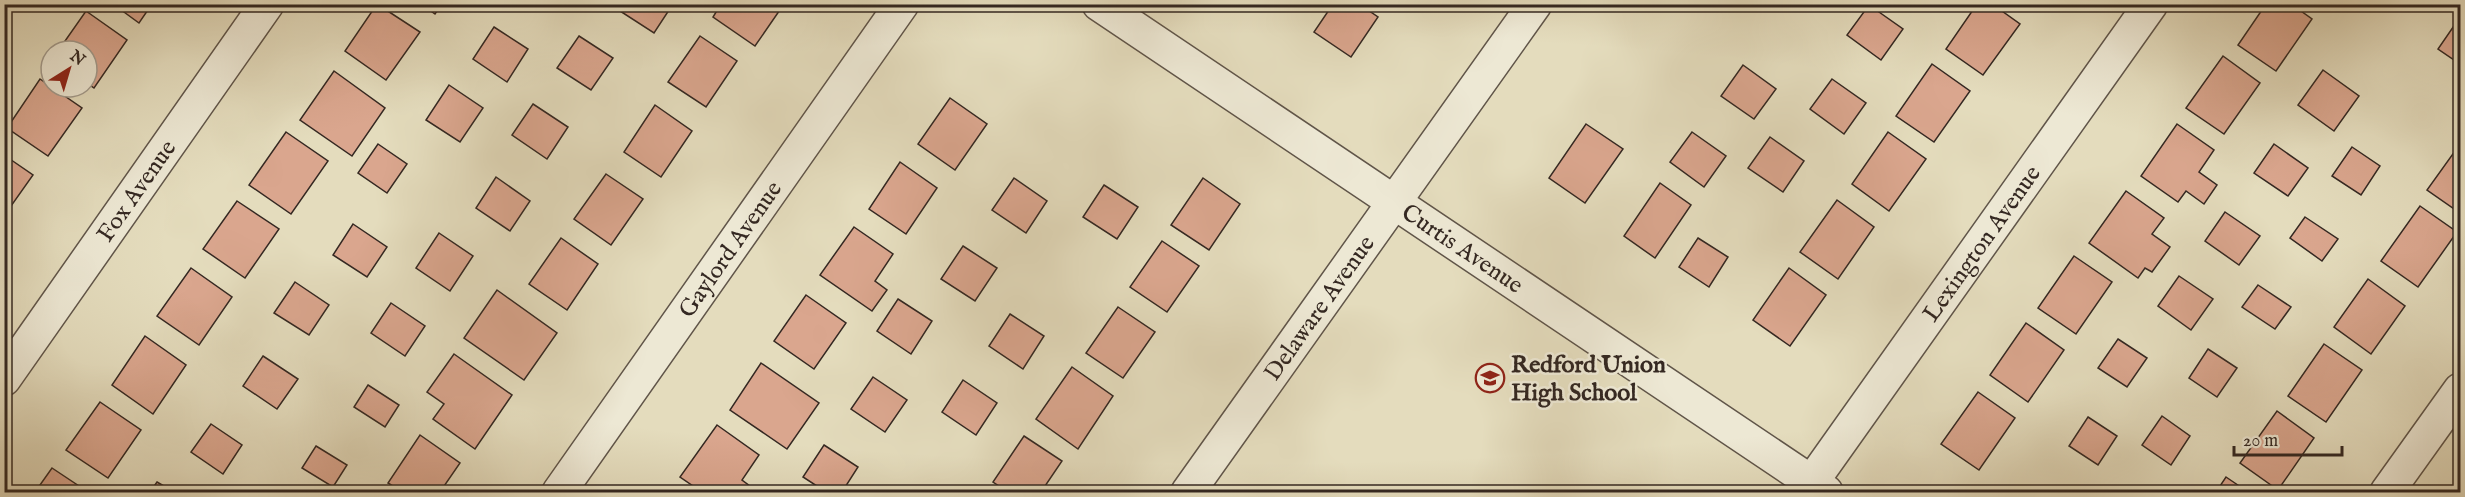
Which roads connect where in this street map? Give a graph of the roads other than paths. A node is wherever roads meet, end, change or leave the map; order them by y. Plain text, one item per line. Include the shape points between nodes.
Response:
1 (267, 4) edge
2 (902, 4) edge
3 (1099, 4) edge
4 (1535, 4) edge
5 (2151, 4) edge
6 (1393, 203) junction
7 (4, 379) edge
8 (2460, 390) edge
9 (1818, 488) edge
10 (558, 492) edge
11 (1188, 492) edge
12 (2387, 492) edge

1 - 7 street, Fox Avenue
2 - 10 street, Gaylord Avenue
3 - 6 street, Curtis Avenue
4 - 6 street, Delaware Avenue
5 - 9 street, Lexington Avenue
6 - 9 street, Curtis Avenue
6 - 11 street, Delaware Avenue
8 - 12 street

